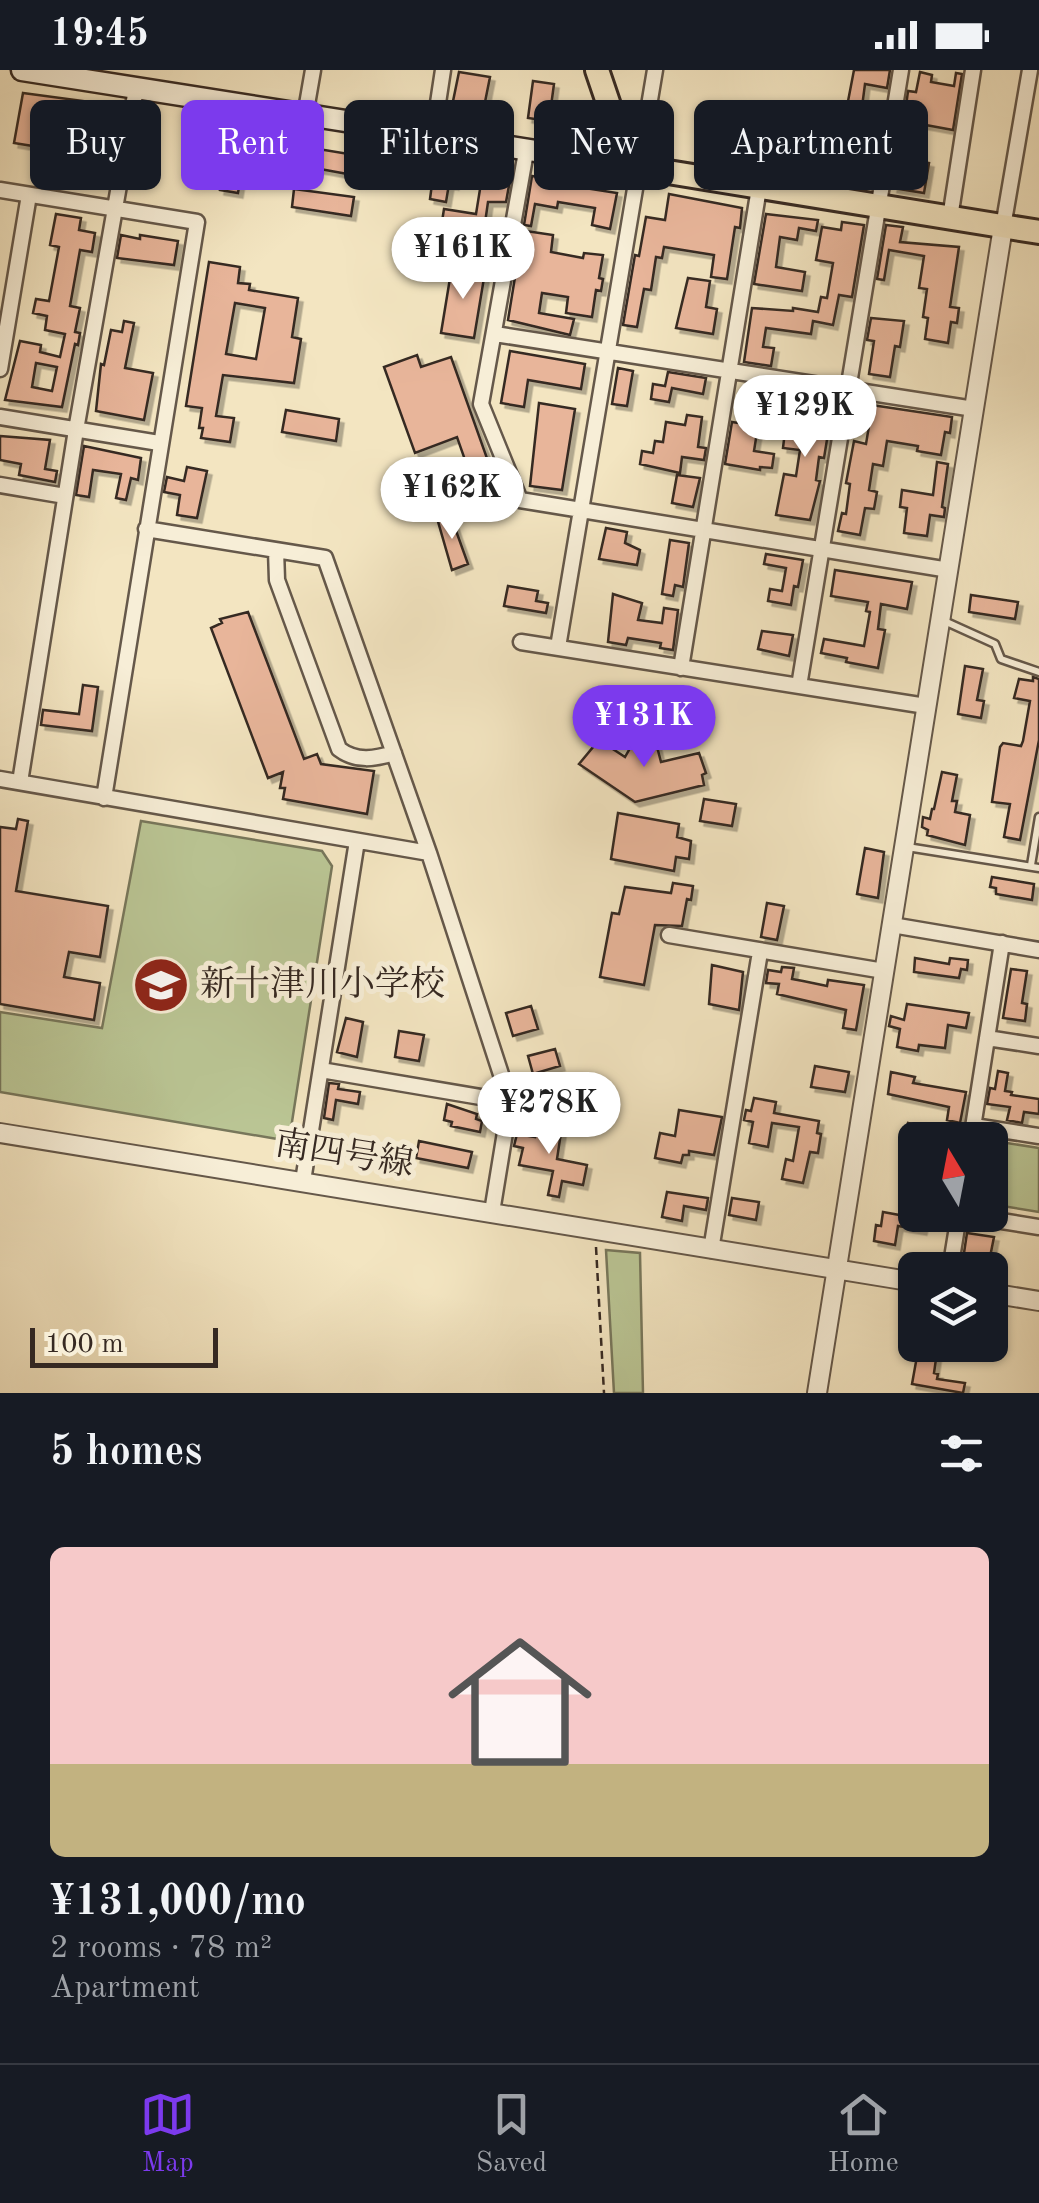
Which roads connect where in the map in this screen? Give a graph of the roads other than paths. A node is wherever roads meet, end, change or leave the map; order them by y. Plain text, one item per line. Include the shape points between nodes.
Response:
1 (22, 70) edge
2 (313, 70) edge
3 (444, 70) edge
4 (597, 70) edge
5 (654, 70) edge
6 (901, 70) edge
7 (973, 70) edge
8 (1030, 70) edge
9 (74, 74) edge
10 (136, 90) junction
11 (201, 100) edge
12 (308, 100) edge
13 (439, 100) edge
14 (607, 100) edge
15 (649, 100) edge
16 (514, 150) edge
17 (526, 152) junction
18 (534, 153) edge
19 (0, 190) edge
20 (633, 190) edge
21 (759, 190) edge
22 (773, 190) edge
23 (28, 195) junction
24 (878, 205) junction
25 (114, 208) junction
26 (950, 218) junction
27 (1004, 226) junction
28 (1039, 232) edge
29 (495, 334) junction
30 (606, 352) junction
31 (0, 369) edge
32 (728, 370) junction
33 (847, 390) junction
34 (974, 409) junction
35 (0, 417) edge
36 (76, 430) junction
37 (160, 443) junction
38 (0, 485) edge
39 (65, 496) junction
40 (580, 510) junction
41 (146, 529) junction
42 (704, 530) junction
43 (821, 549) junction
44 (276, 550) junction
45 (949, 570) junction
46 (941, 620) junction
47 (521, 642) dead end
48 (558, 647) junction
49 (681, 668) junction
50 (1039, 672) edge
51 (799, 686) junction
52 (926, 706) junction
53 (394, 753) junction
54 (0, 779) edge
55 (20, 782) junction
56 (104, 798) junction
57 (1039, 817) edge
58 (358, 841) junction
59 (904, 846) junction
60 (429, 852) junction
61 (1035, 866) edge
62 (892, 924) junction
63 (669, 935) dead end
64 (1002, 943) junction
65 (1039, 950) edge
66 (760, 952) junction
67 (884, 971) junction
68 (987, 1038) junction
69 (1039, 1046) edge
70 (321, 1070) junction
71 (510, 1102) junction
72 (974, 1122) edge
73 (0, 1133) edge
74 (1008, 1135) edge
75 (1039, 1136) edge
76 (303, 1181) junction
77 (492, 1212) junction
78 (1008, 1222) edge
79 (1039, 1227) edge
80 (711, 1250) junction
81 (838, 1270) junction
82 (898, 1279) edge
83 (1008, 1296) edge
84 (1039, 1301) edge
85 (817, 1393) edge

1 - 9 main road
2 - 12 street
3 - 13 street
4 - 14 highway
5 - 15 street
6 - 24 street
7 - 26 street
8 - 27 street
9 - 10 main road
10 - 11 main road
10 - 25 street
16 - 17 main road
17 - 18 main road
17 - 29 street
19 - 23 street
20 - 30 street
21 - 32 street
22 - 24 highway
23 - 25 street
23 - 31 street
24 - 26 highway
24 - 33 street
25 - 36 street
25 - 37 street via 197,222
26 - 27 highway
27 - 28 highway
27 - 34 street
29 - 30 street
29 - 40 street via 482,404 520,500
30 - 32 street
30 - 40 street
32 - 33 street
32 - 42 street
33 - 34 street
33 - 43 street
34 - 45 street
35 - 36 street
36 - 37 street
36 - 39 street
37 - 41 street
38 - 39 street
39 - 55 street
40 - 42 street
40 - 48 street
41 - 44 street
41 - 56 street
42 - 43 street
42 - 49 street
43 - 45 street
43 - 51 street
44 - 53 street via 325,558
44 - 53 street via 277,580 339,749 376,759
45 - 46 street
46 - 50 lane via 996,644 1001,659
46 - 52 street
47 - 48 street
48 - 49 street
49 - 51 street
51 - 52 street
52 - 59 street
53 - 60 street
54 - 55 street
55 - 56 street
56 - 58 street
57 - 61 lane
58 - 60 street
58 - 70 street
59 - 61 lane
59 - 62 street
60 - 71 street
62 - 64 street
62 - 67 street
63 - 66 street
64 - 65 street
64 - 68 street
66 - 67 street
66 - 80 street
67 - 81 street
68 - 69 street
68 - 72 street
70 - 71 street
70 - 76 street
71 - 77 street
73 - 76 street, 南四号線
74 - 75 street
76 - 77 street, 南四号線
77 - 80 street, 南四号線
78 - 79 street
80 - 81 street, 南四号線
81 - 82 street, 南四号線
81 - 85 street
83 - 84 street

